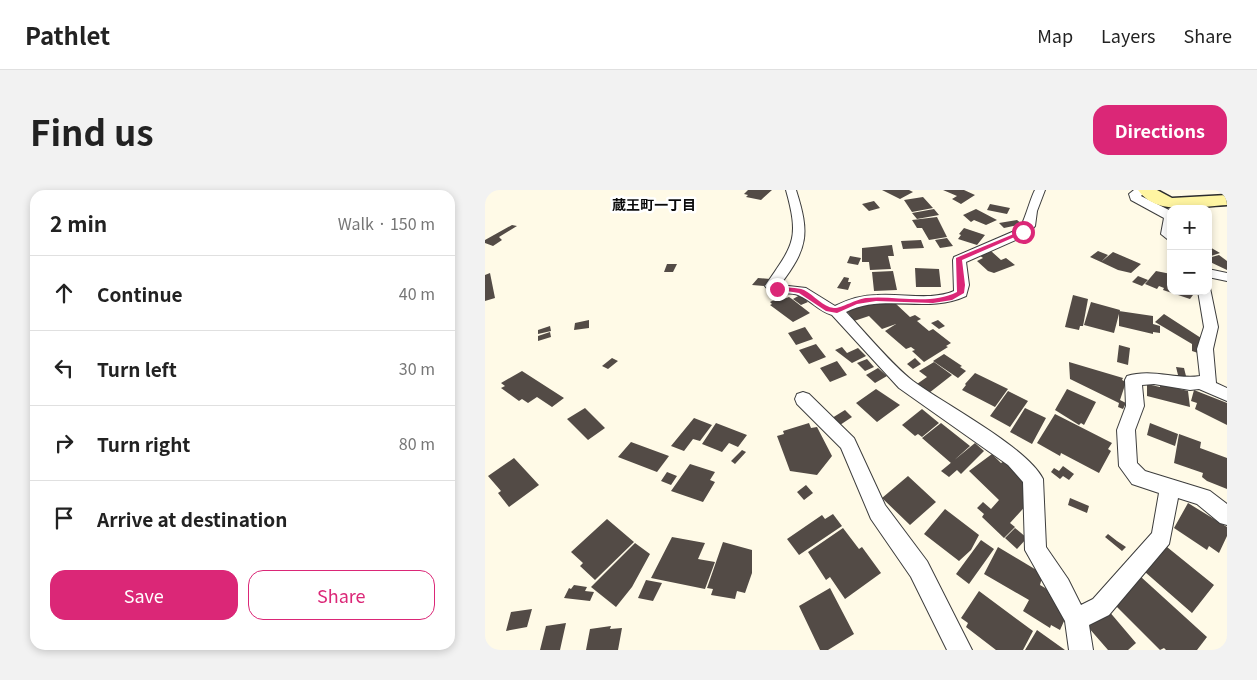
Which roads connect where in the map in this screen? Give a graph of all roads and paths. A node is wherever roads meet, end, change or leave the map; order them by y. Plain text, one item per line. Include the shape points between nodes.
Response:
1 (791, 190) edge
2 (1040, 190) edge
3 (1142, 190) edge
4 (1227, 200) edge
5 (1167, 214) edge
6 (1212, 274) edge
7 (1227, 277) edge
8 (1206, 295) edge
9 (837, 311) junction
10 (1204, 384) junction
11 (1227, 395) edge
12 (803, 398) dead end
13 (1170, 486) junction
14 (1227, 516) edge
15 (1076, 619) junction
16 (960, 650) edge
17 (1081, 650) edge

1 - 9 street via 800,225 795,250 772,286 801,292
2 - 9 street via 1029,226 1023,232 959,260 961,293 933,300 855,302
3 - 4 street via 1171,203
3 - 5 street via 1135,198
6 - 7 street
8 - 10 street via 1211,327 1205,349 1209,381
9 - 15 street via 905,384 1015,459 1033,479 1036,550
10 - 11 street
10 - 13 street via 1153,378 1133,380 1135,406 1126,430 1128,466 1139,478
12 - 16 street via 848,443 878,512 919,569
13 - 14 street via 1203,497
13 - 15 street via 1163,537 1101,607
15 - 17 street

